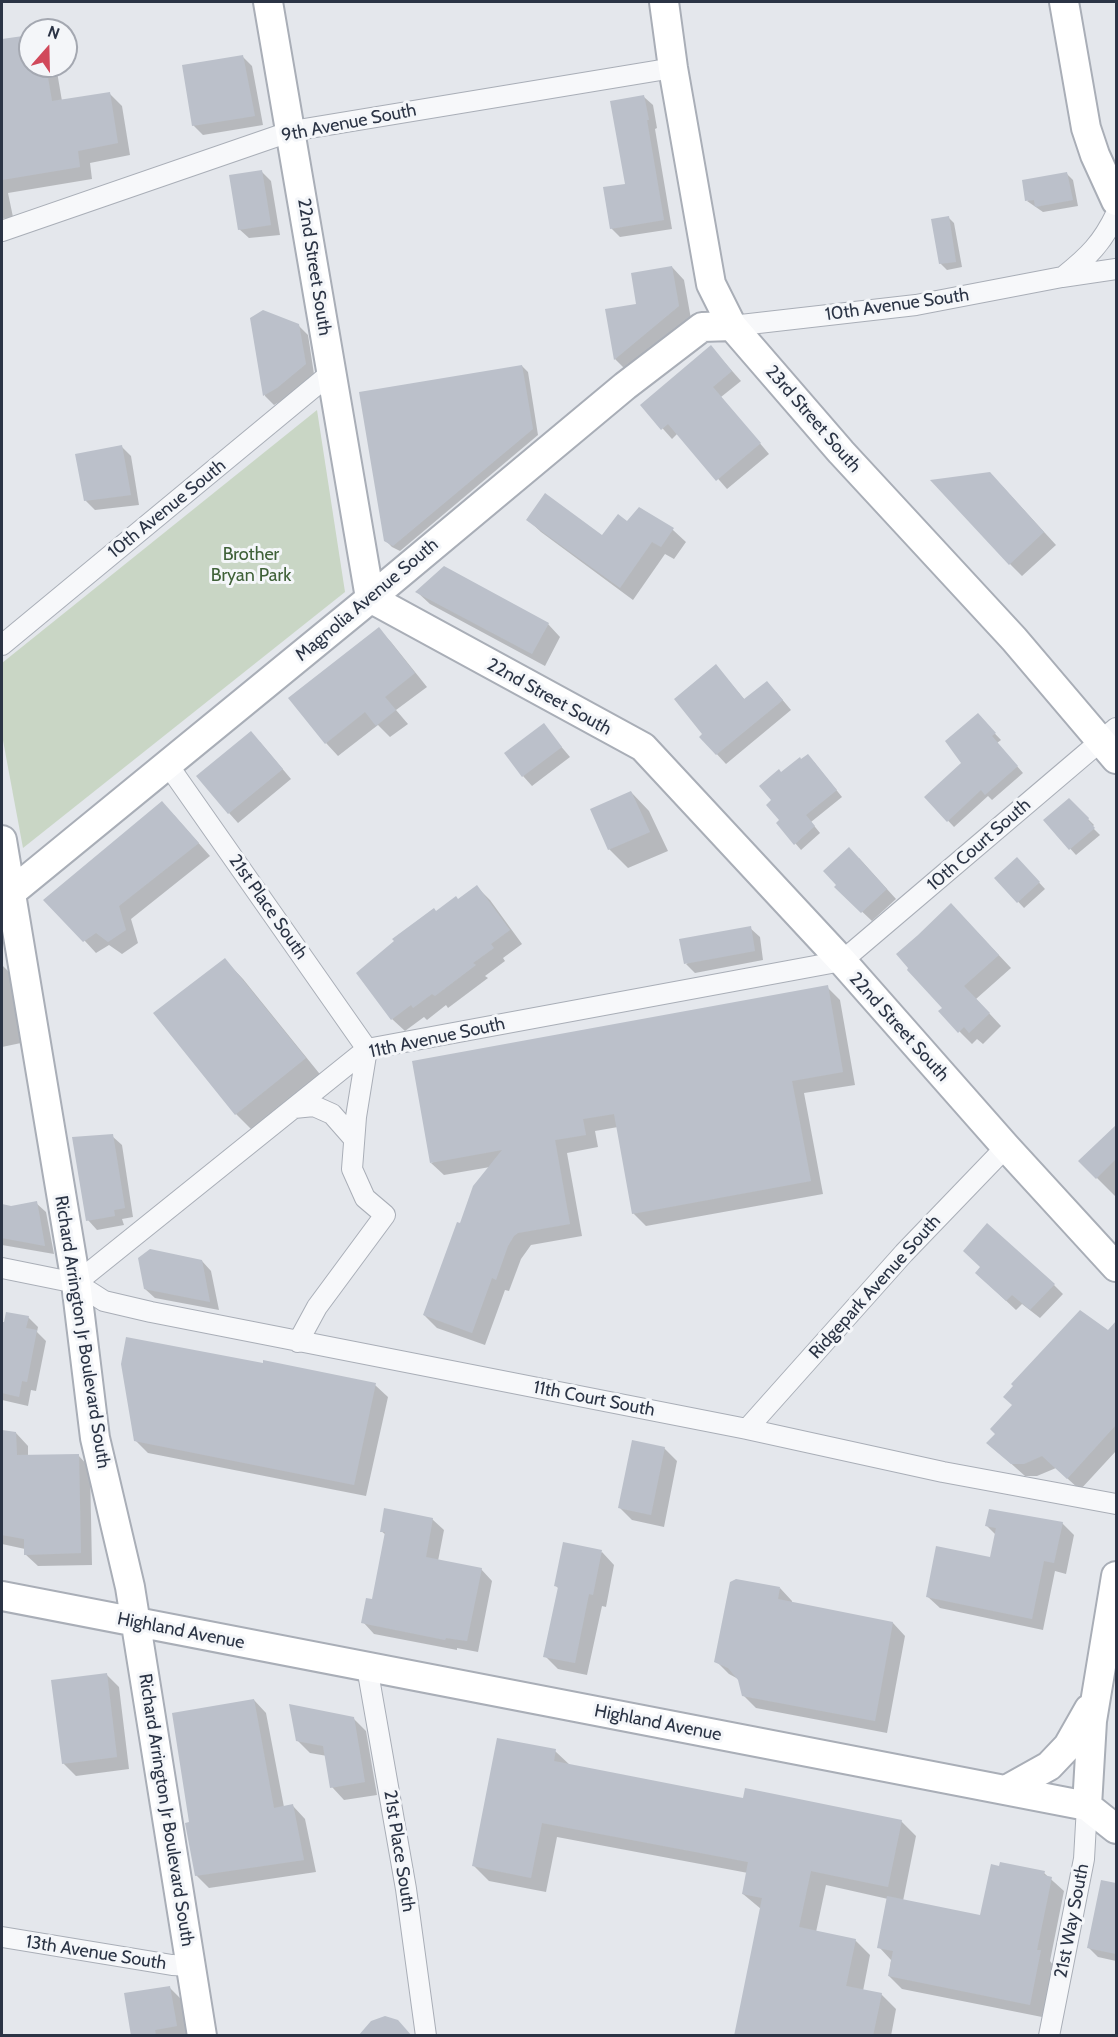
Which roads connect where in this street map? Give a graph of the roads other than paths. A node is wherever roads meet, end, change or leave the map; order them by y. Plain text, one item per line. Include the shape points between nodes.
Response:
1 (268, 2) edge
2 (664, 2) edge
3 (1064, 2) edge
4 (673, 68) junction
5 (292, 131) junction
6 (1116, 201) edge
7 (1116, 214) edge
8 (2, 231) edge
9 (1116, 269) edge
10 (1062, 277) junction
11 (732, 326) junction
12 (331, 373) junction
13 (370, 598) junction
14 (2, 645) edge
15 (1111, 743) edge
16 (168, 765) junction
17 (2, 840) edge
18 (5, 897) edge
19 (842, 962) junction
20 (367, 1049) junction
21 (294, 1108) junction
22 (354, 1139) junction
23 (1006, 1147) junction
24 (1116, 1267) edge
25 (2, 1268) edge
26 (76, 1283) junction
27 (298, 1342) junction
28 (747, 1429) junction
29 (1116, 1504) edge
30 (1116, 1576) edge
31 (2, 1596) edge
32 (134, 1622) junction
33 (367, 1667) junction
34 (1096, 1697) junction
35 (1006, 1790) junction
36 (1087, 1806) junction
37 (1116, 1829) edge
38 (2, 1937) edge
39 (191, 1966) junction
40 (202, 2036) edge
41 (426, 2036) edge
42 (1049, 2036) edge

1 - 5 street, 22nd Street South
2 - 4 street, 23rd Street South
3 - 6 street via 1086,128
4 - 5 street, 9th Avenue South
4 - 11 street, 23rd Street South via 711,284
5 - 8 street, 9th Avenue South
5 - 12 street, 22nd Street South
7 - 10 street, 10th Avenue South via 1106,236 1087,258
9 - 10 street, 10th Avenue South
10 - 11 street, 10th Avenue South via 916,305
11 - 13 street, Magnolia Avenue South via 702,327
11 - 15 street, 23rd Street South via 841,452
12 - 13 street, 22nd Street South
12 - 14 street, 10th Avenue South
13 - 16 street, Magnolia Avenue South
13 - 19 street, 22nd Street South via 643,747
15 - 19 street, 10th Court South
16 - 18 street, Magnolia Avenue South
16 - 20 street, 21st Place South
17 - 18 street, Richard Arrington Jr Boulevard South
18 - 26 street, Richard Arrington Jr Boulevard South
19 - 20 street, 11th Avenue South
19 - 23 street, 22nd Street South
20 - 21 street, 11th Avenue South
20 - 22 street
21 - 22 street via 314,1106 332,1114
21 - 26 street, 11th Avenue South
22 - 27 street via 352,1169 365,1198 385,1215 317,1307
23 - 24 street, 22nd Street South
23 - 28 street, Ridgepark Avenue South via 904,1253
25 - 26 street
26 - 27 street, 11th Court South via 104,1301
26 - 32 street, Richard Arrington Jr Boulevard South via 95,1438 130,1587
27 - 28 street, 11th Court South
28 - 29 street, 11th Court South via 942,1472
30 - 34 street
31 - 32 street, Highland Avenue
32 - 33 street, Highland Avenue
32 - 39 street, Richard Arrington Jr Boulevard South
33 - 35 street, Highland Avenue
33 - 41 street, 21st Place South via 406,1889
34 - 35 street via 1068,1746 1048,1766
34 - 36 street
35 - 36 street, Highland Avenue
36 - 37 street
36 - 42 street, 21st Way South via 1084,1859
38 - 39 street, 13th Avenue South
39 - 40 street, Richard Arrington Jr Boulevard South

